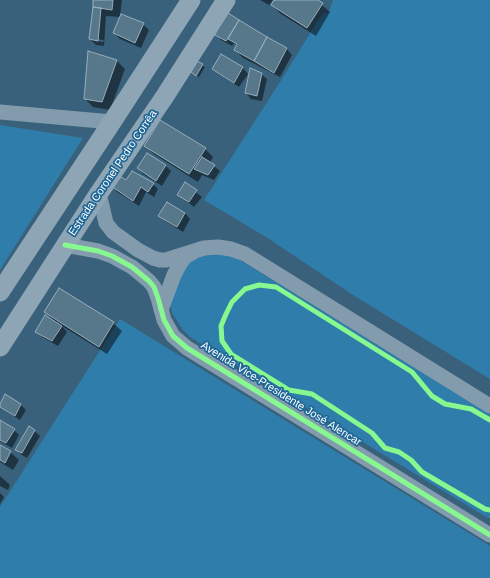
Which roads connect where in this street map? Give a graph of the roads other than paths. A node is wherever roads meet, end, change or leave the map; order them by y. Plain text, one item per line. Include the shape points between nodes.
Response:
1 (191, 0) edge
2 (226, 0) edge
3 (0, 112) edge
4 (112, 122) junction
5 (98, 193) junction
6 (65, 245) junction
7 (192, 252) junction
8 (0, 292) edge
9 (161, 310) junction
10 (0, 347) edge
11 (490, 406) edge
12 (487, 531) edge

1 - 4 main road
2 - 5 main road, Estrada Coronel Pedro Corrêa via 165,96
3 - 4 street
4 - 8 main road
5 - 6 main road, Estrada Coronel Pedro Corrêa
5 - 7 street via 106,223 113,232 138,250 160,260
6 - 9 street, Avenida Vice-Presidente José Alencar via 98,250 132,267 154,287
6 - 10 main road, Estrada Coronel Pedro Corrêa
7 - 9 street via 182,260 174,274
7 - 11 street via 218,247 245,254
9 - 12 street, Avenida Vice-Presidente José Alencar via 173,336 187,348

